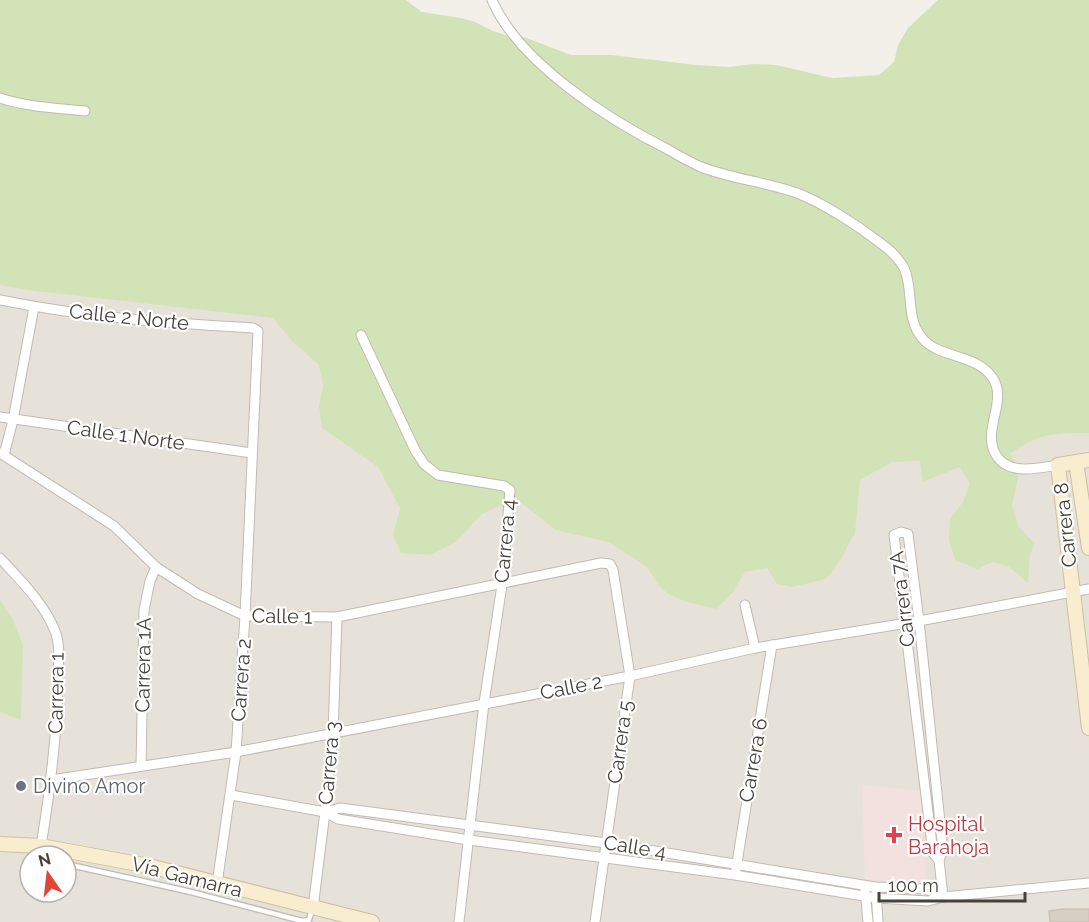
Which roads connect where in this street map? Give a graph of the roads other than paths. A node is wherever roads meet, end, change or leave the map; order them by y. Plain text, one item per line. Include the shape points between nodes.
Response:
1 (492, 0) edge
2 (0, 98) edge
3 (85, 111) dead end
4 (0, 300) edge
5 (34, 307) junction
6 (258, 331) joint
7 (362, 335) dead end
8 (0, 417) edge
9 (13, 420) junction
10 (252, 453) junction
11 (2, 454) edge
12 (1082, 461) edge
13 (1058, 465) junction
14 (1089, 548) edge
15 (0, 558) edge
16 (610, 564) joint
17 (156, 567) junction
18 (502, 585) junction
19 (1089, 589) edge
20 (1072, 591) junction
21 (745, 605) dead end
22 (245, 616) junction
23 (337, 617) junction
24 (919, 621) junction
25 (905, 623) junction
26 (772, 645) junction
27 (755, 648) junction
28 (630, 676) junction
29 (484, 702) junction
30 (1089, 728) edge
31 (333, 734) junction
32 (236, 752) junction
33 (141, 766) junction
34 (51, 780) junction
35 (231, 795) junction
36 (325, 812) junction
37 (471, 824) junction
38 (469, 840) junction
39 (606, 843) junction
40 (0, 844) edge
41 (42, 844) edge
42 (18, 847) edge
43 (78, 856) edge
44 (604, 858) junction
45 (939, 860) junction
46 (736, 863) junction
47 (78, 867) edge
48 (735, 875) junction
49 (1089, 883) edge
50 (217, 884) junction
51 (865, 885) junction
52 (875, 887) junction
53 (866, 896) junction
54 (943, 897) junction
55 (876, 898) junction
56 (313, 908) junction
57 (372, 922) edge
58 (459, 922) edge
59 (595, 922) edge
60 (868, 922) edge
61 (878, 922) edge

1 - 13 street via 505,26 556,78 633,132 701,167 800,194 847,219 895,255 905,270 915,327 923,340 978,364 992,376 999,392 992,449 1000,462 1029,470
2 - 3 street
4 - 5 street, Calle 2 Norte
5 - 6 street, Calle 2 Norte
5 - 9 street
6 - 10 street, Carrera 2
7 - 18 street, Carrera 4 via 424,464 438,475 510,490
8 - 9 street, Calle 1 Norte
9 - 10 street, Calle 1 Norte
9 - 11 street
10 - 22 street, Carrera 2
11 - 17 street, Calle 1 via 114,526
12 - 13 street
12 - 14 street, Carrera 8
13 - 20 street, Carrera 8
15 - 34 street, Carrera 1 via 42,608 56,633 58,705
16 - 18 street, Calle 1
16 - 28 street, Carrera 5
17 - 22 street, Calle 1 via 198,594
17 - 33 street, Carrera 1A via 144,610
18 - 23 street, Calle 1
18 - 29 street, Carrera 4
19 - 20 street, Calle 2
20 - 24 street, Calle 2
20 - 30 street, Carrera 8
21 - 27 street
22 - 23 street, Calle 1
22 - 32 street, Carrera 2
23 - 31 street, Carrera 3
24 - 25 street, Calle 2
24 - 25 street, Carrera 7A via 908,534 901,532 894,535
24 - 45 street, Carrera 7A via 943,851
25 - 26 street, Calle 2
25 - 45 street, Carrera 7A via 933,853
26 - 27 street, Calle 2
26 - 46 street, Carrera 6
27 - 28 street, Calle 2
28 - 29 street, Calle 2
28 - 39 street, Carrera 5
29 - 31 street, Calle 2
29 - 37 street, Carrera 4
31 - 32 street, Calle 2
31 - 36 street, Carrera 3
32 - 33 street, Calle 2
32 - 35 street, Carrera 2
33 - 34 street, Calle 2
34 - 41 street, Carrera 1
35 - 36 street, Calle 4
35 - 50 street, Carrera 2
36 - 37 street, Calle 4 via 340,808
36 - 38 street, Calle 4 via 338,819
36 - 56 street, Carrera 3
37 - 38 street, Carrera 4
37 - 39 street, Calle 4
38 - 44 street, Calle 4
38 - 58 street, Carrera 4
39 - 44 street, Carrera 5
39 - 46 street, Calle 4
40 - 42 street, Vía Gamarra
43 - 50 street, Vía Gamarra via 149,866
44 - 48 street, Calle 4
44 - 59 street, Carrera 5
45 - 54 street, Carrera 7A
46 - 48 street, Carrera 6
46 - 51 street, Calle 4
47 - 56 lane via 302,921 309,920
48 - 53 street, Calle 4
49 - 54 street, Calle 4
50 - 56 street, Vía Gamarra
51 - 52 street, Calle 4
51 - 53 street
52 - 54 street, Calle 4 via 926,889
52 - 55 street
53 - 55 street, Calle 4
53 - 60 street
54 - 55 street, Calle 4 via 928,901
55 - 61 street
56 - 57 street, Vía Gamarra

